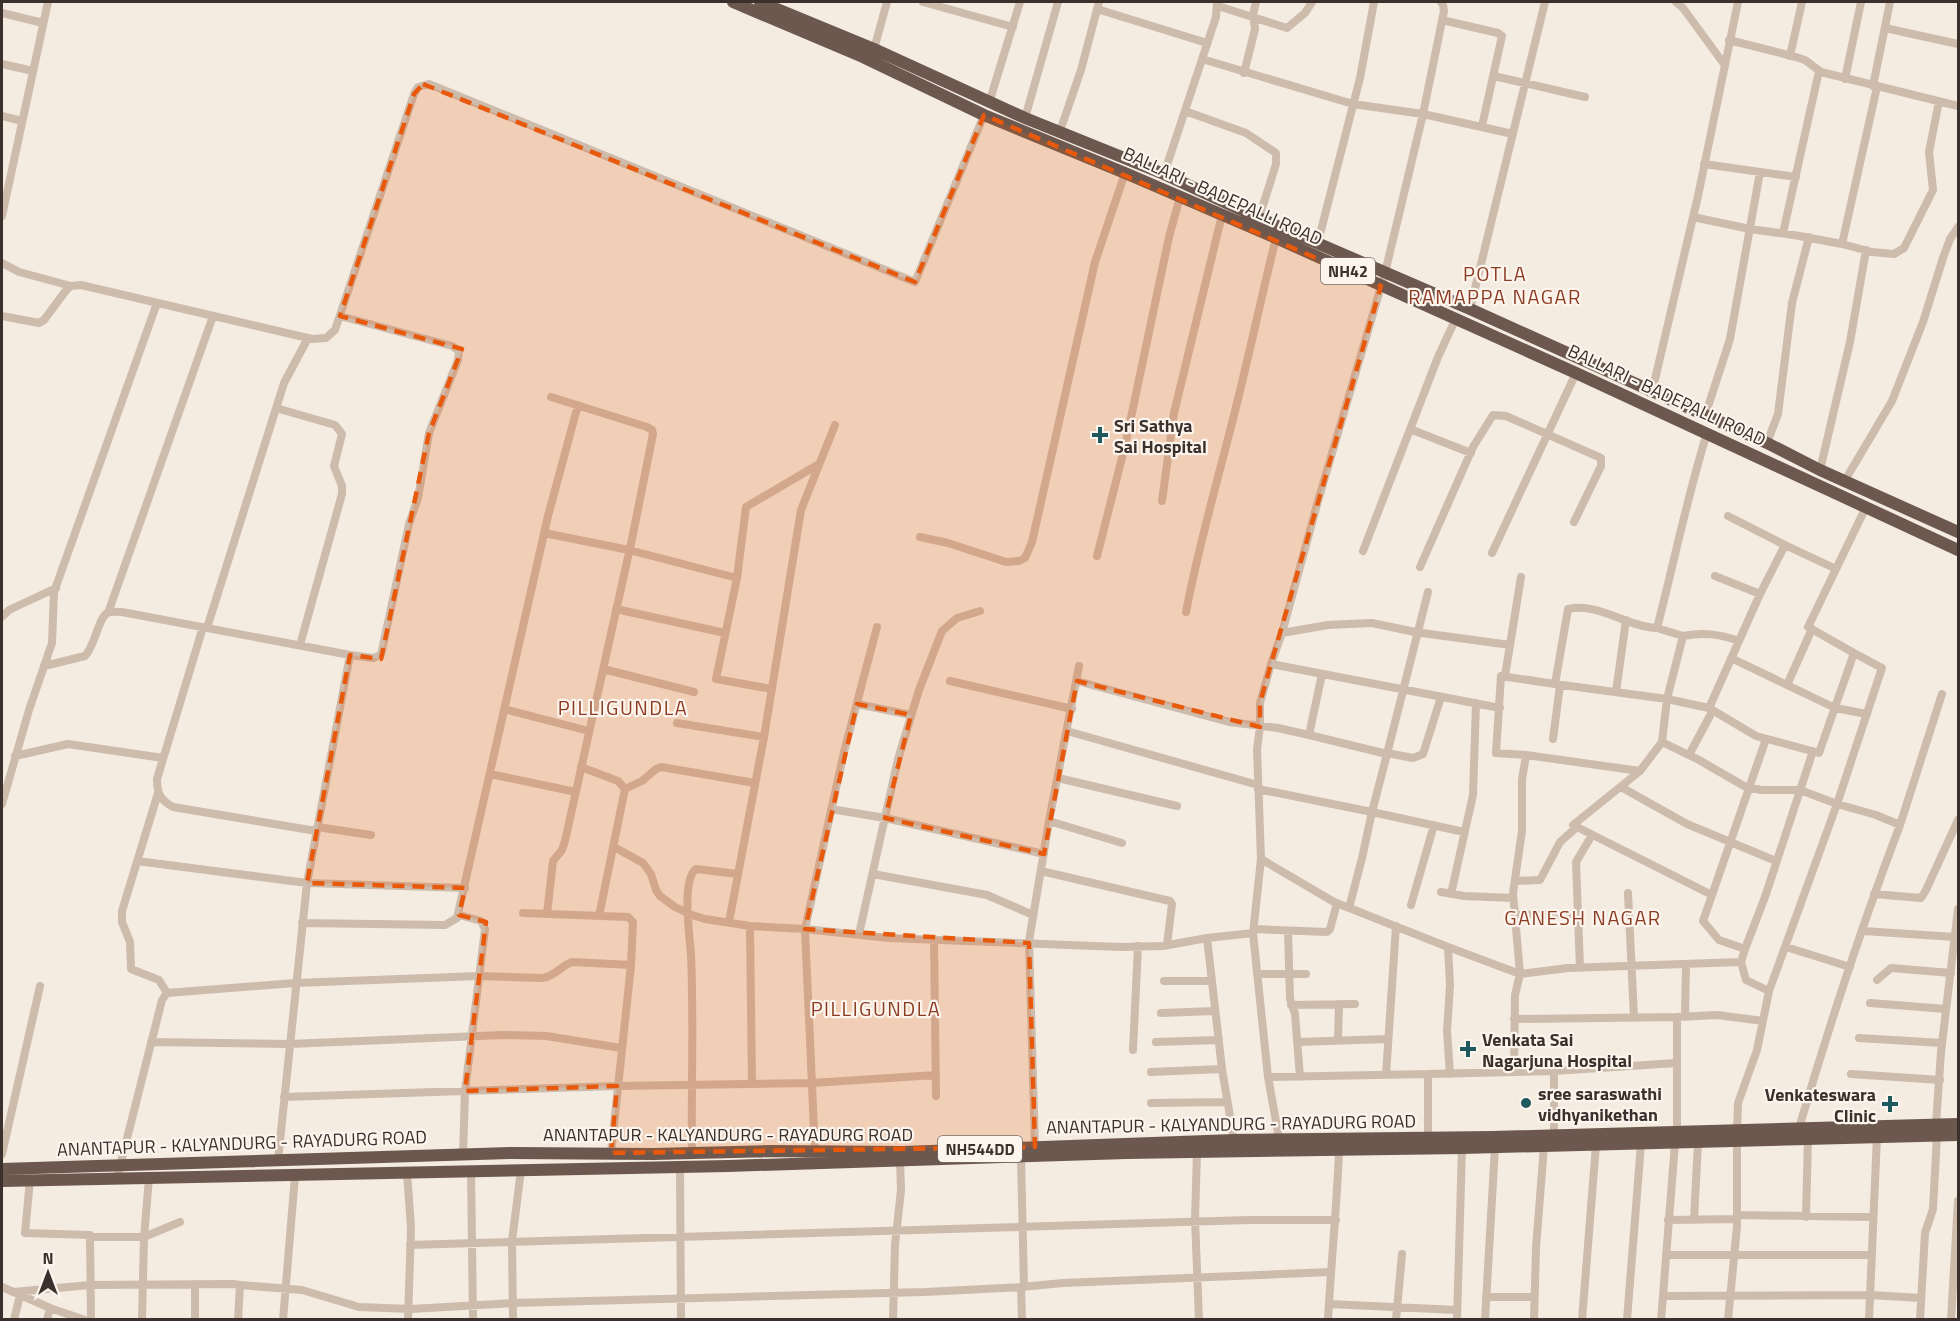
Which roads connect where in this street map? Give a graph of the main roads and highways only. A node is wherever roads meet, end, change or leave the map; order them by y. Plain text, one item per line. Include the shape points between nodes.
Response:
1 (733, 2) edge
2 (760, 2) edge
3 (1959, 532) edge
4 (1959, 550) edge
5 (1959, 1124) edge
6 (1936, 1130) junction
7 (1737, 1135) junction
8 (1959, 1135) edge
9 (1676, 1137) junction
10 (1551, 1142) junction
11 (1280, 1145) junction
12 (815, 1158) junction
13 (2, 1169) edge
14 (2, 1181) edge

1 - 4 highway, BALLARI - BADEPALLI ROAD / NH42 via 863,57 984,115 1456,318
2 - 3 highway, BALLARI - BADEPALLI ROAD / NH42 via 1470,309
5 - 6 highway, ANANTAPUR - KALYANDURG - RAYADURG ROAD / NH544DD
6 - 7 highway, ANANTAPUR - KALYANDURG - RAYADURG ROAD / NH544DD via 1808,1138
6 - 7 highway, ANANTAPUR - KALYANDURG - RAYADURG ROAD / NH544DD via 1799,1128
6 - 8 highway, ANANTAPUR - KALYANDURG - RAYADURG ROAD / NH544DD
7 - 9 highway, ANANTAPUR - KALYANDURG - RAYADURG ROAD / NH544DD
7 - 9 highway, ANANTAPUR - KALYANDURG - RAYADURG ROAD / NH544DD via 1698,1142
9 - 10 highway, ANANTAPUR - KALYANDURG - RAYADURG ROAD / NH544DD
9 - 10 highway, ANANTAPUR - KALYANDURG - RAYADURG ROAD / NH544DD via 1641,1144
10 - 11 highway, ANANTAPUR - KALYANDURG - RAYADURG ROAD / NH544DD via 1428,1137
10 - 11 highway, ANANTAPUR - KALYANDURG - RAYADURG ROAD / NH544DD via 1462,1148 1339,1149
11 - 12 highway, ANANTAPUR - KALYANDURG - RAYADURG ROAD / NH544DD via 1197,1152 900,1161
11 - 12 highway, ANANTAPUR - KALYANDURG - RAYADURG ROAD / NH544DD via 1234,1140
12 - 13 highway, ANANTAPUR - KALYANDURG - RAYADURG ROAD / NH544DD via 769,1151 463,1154
12 - 14 highway, ANANTAPUR - KALYANDURG - RAYADURG ROAD / NH544DD via 680,1167

